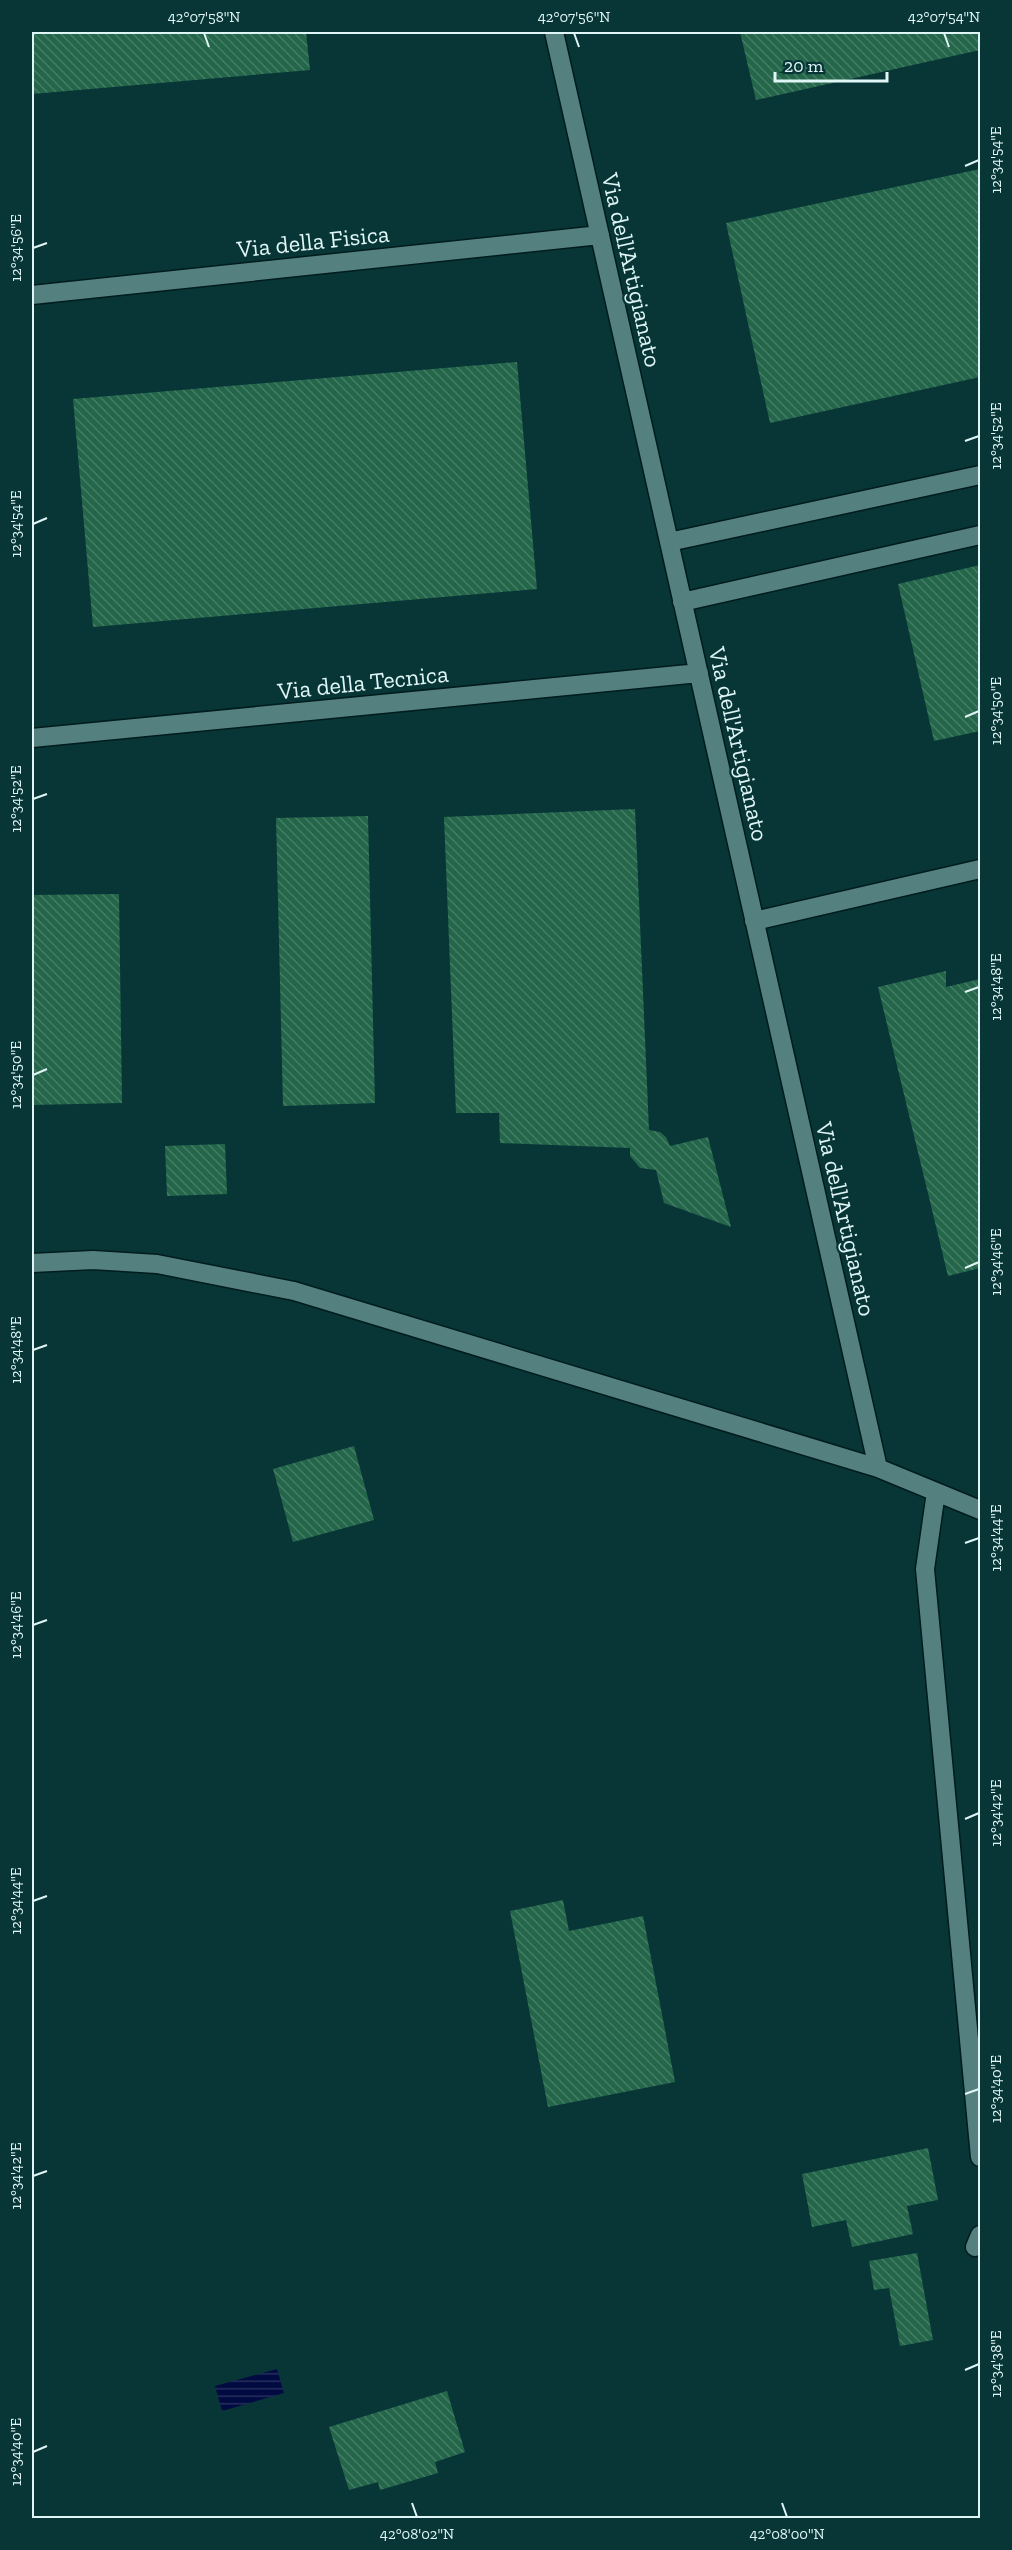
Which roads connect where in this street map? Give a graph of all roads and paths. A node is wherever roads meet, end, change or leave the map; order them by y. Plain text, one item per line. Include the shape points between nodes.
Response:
1 (554, 32) edge
2 (600, 235) junction
3 (32, 295) edge
4 (981, 475) edge
5 (981, 535) edge
6 (669, 542) junction
7 (682, 602) junction
8 (699, 674) junction
9 (32, 738) edge
10 (981, 869) edge
11 (754, 921) junction
12 (32, 1263) edge
13 (878, 1468) junction
14 (936, 1492) junction
15 (981, 1510) edge
16 (981, 2157) edge

1 - 2 street, Via dell'Artigianato
2 - 3 street, Via della Fisica
2 - 6 street, Via dell'Artigianato
4 - 6 street
5 - 7 street
6 - 7 street, Via dell'Artigianato
7 - 8 street, Via dell'Artigianato
8 - 9 street, Via della Tecnica
8 - 11 street, Via dell'Artigianato
10 - 11 street
11 - 13 street, Via dell'Artigianato
12 - 13 street via 93,1260 157,1264 294,1291
13 - 14 street
14 - 15 street
14 - 16 street via 925,1569

